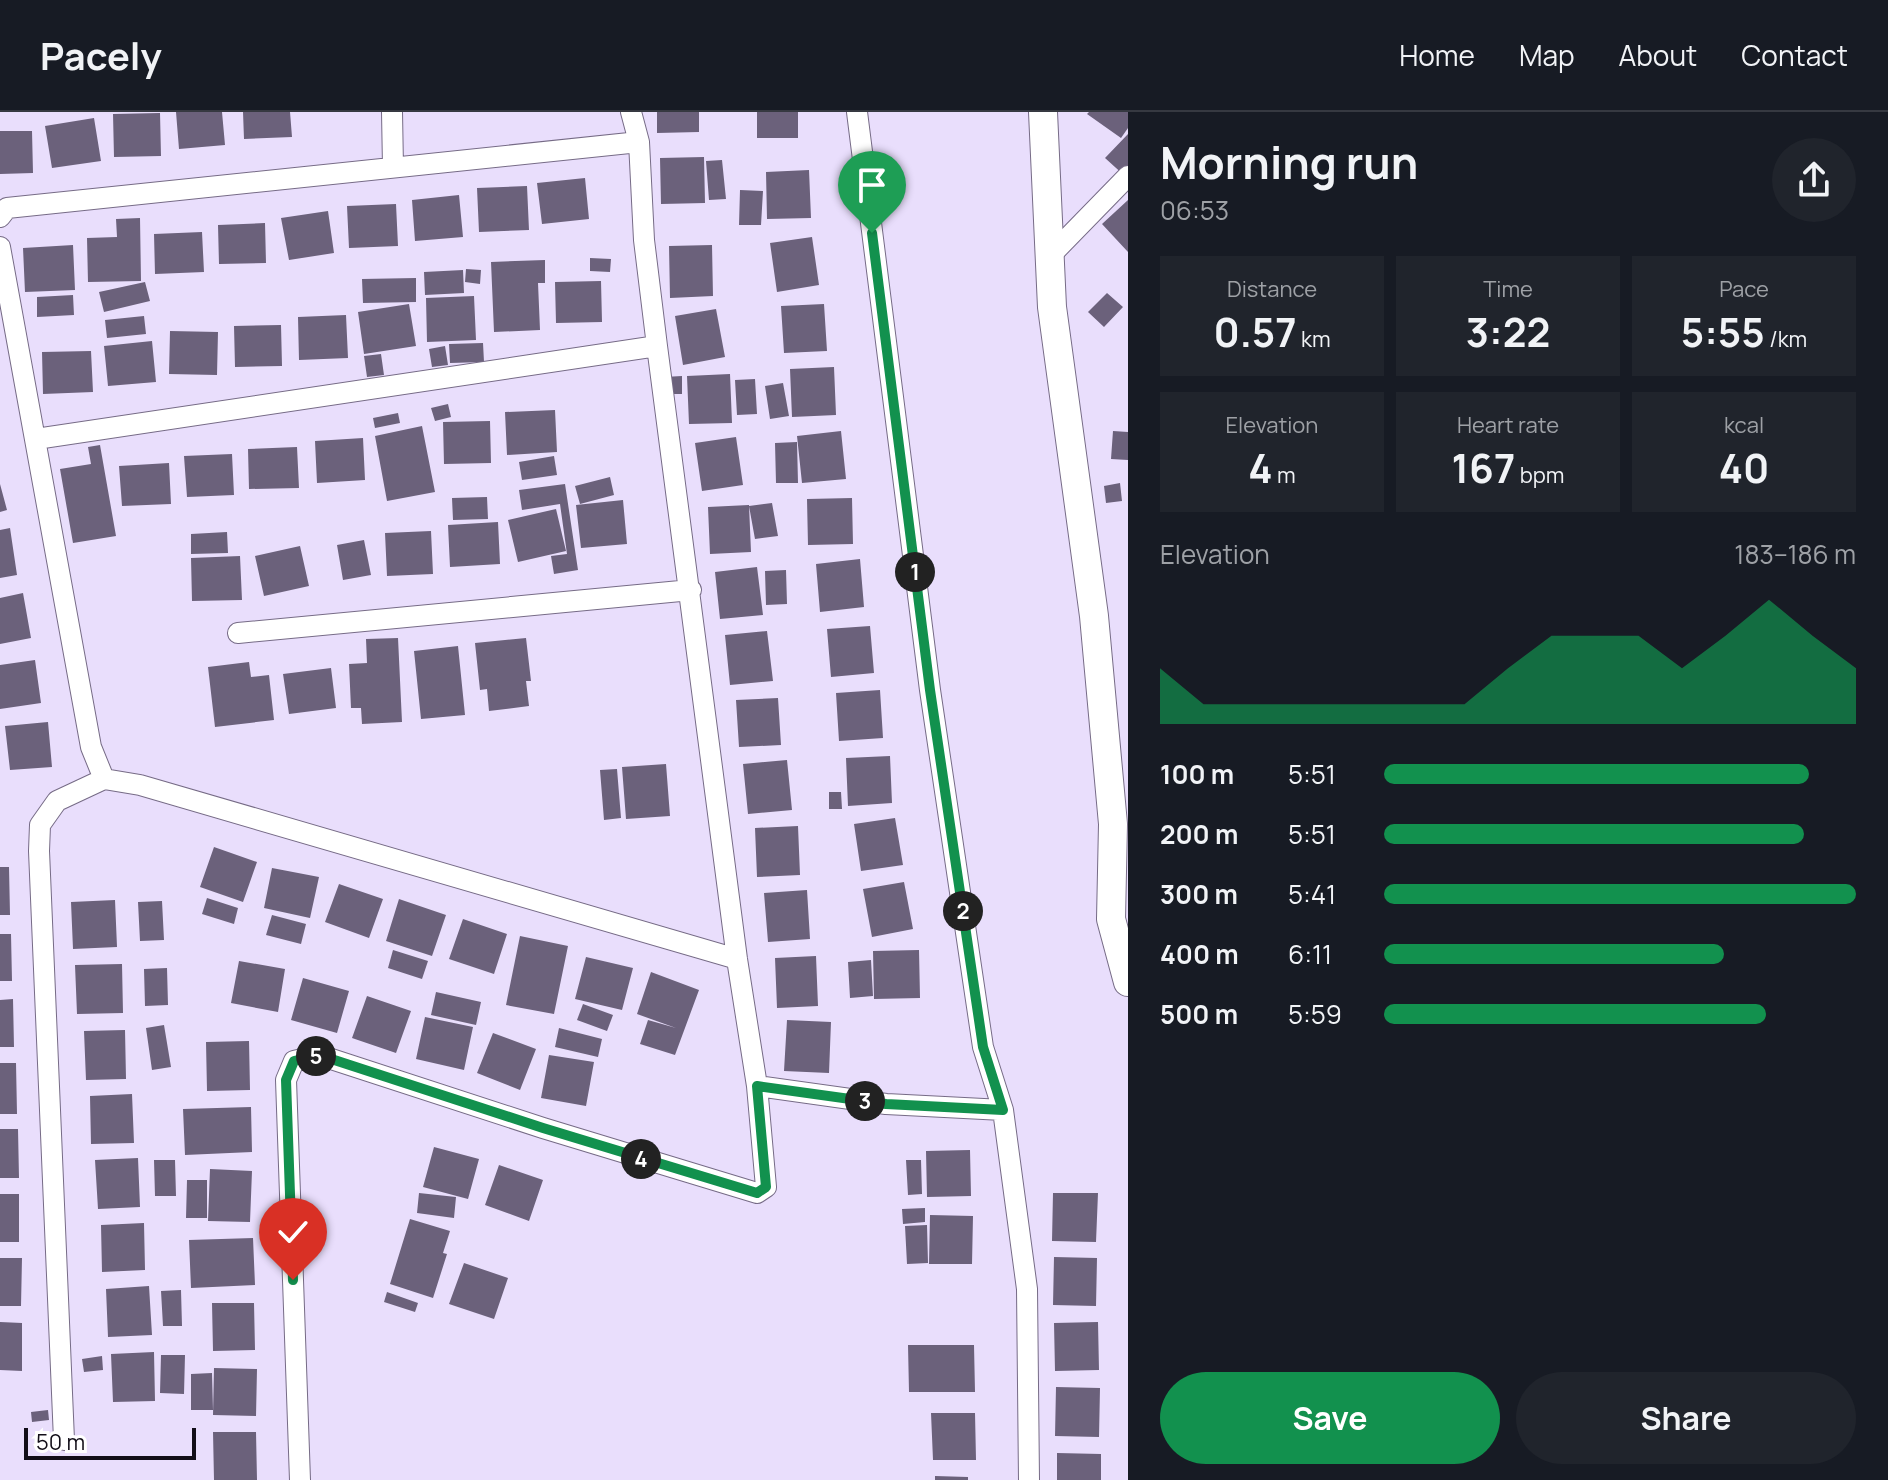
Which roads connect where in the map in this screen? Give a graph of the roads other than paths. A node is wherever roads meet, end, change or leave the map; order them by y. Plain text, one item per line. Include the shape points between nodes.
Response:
1 (392, 112) edge
2 (631, 112) edge
3 (857, 112) edge
4 (1043, 112) edge
5 (639, 142) junction
6 (393, 167) junction
7 (1128, 176) edge
8 (0, 217) edge
9 (0, 247) edge
10 (1050, 256) junction
11 (657, 346) junction
12 (36, 439) junction
13 (691, 590) junction
14 (238, 633) dead end
15 (104, 779) junction
16 (737, 959) junction
17 (1128, 982) edge
18 (757, 1086) junction
19 (1003, 1110) junction
20 (64, 1440) dead end
21 (300, 1480) edge
22 (1029, 1480) edge

1 - 6 street
2 - 5 street
3 - 19 street via 930,690 983,1047
4 - 10 street
5 - 6 street
5 - 11 street
6 - 8 street via 7,208
7 - 10 street
9 - 12 street
10 - 17 street via 1052,307 1094,616 1113,824 1111,919
11 - 12 street
11 - 13 street
12 - 15 street via 91,747
13 - 14 street
13 - 16 street
15 - 16 street via 140,785
15 - 20 street via 57,801 40,825
16 - 18 street
18 - 19 street via 886,1104
18 - 21 street via 766,1187 757,1193 319,1055 294,1061 286,1080
19 - 22 street via 1027,1289

